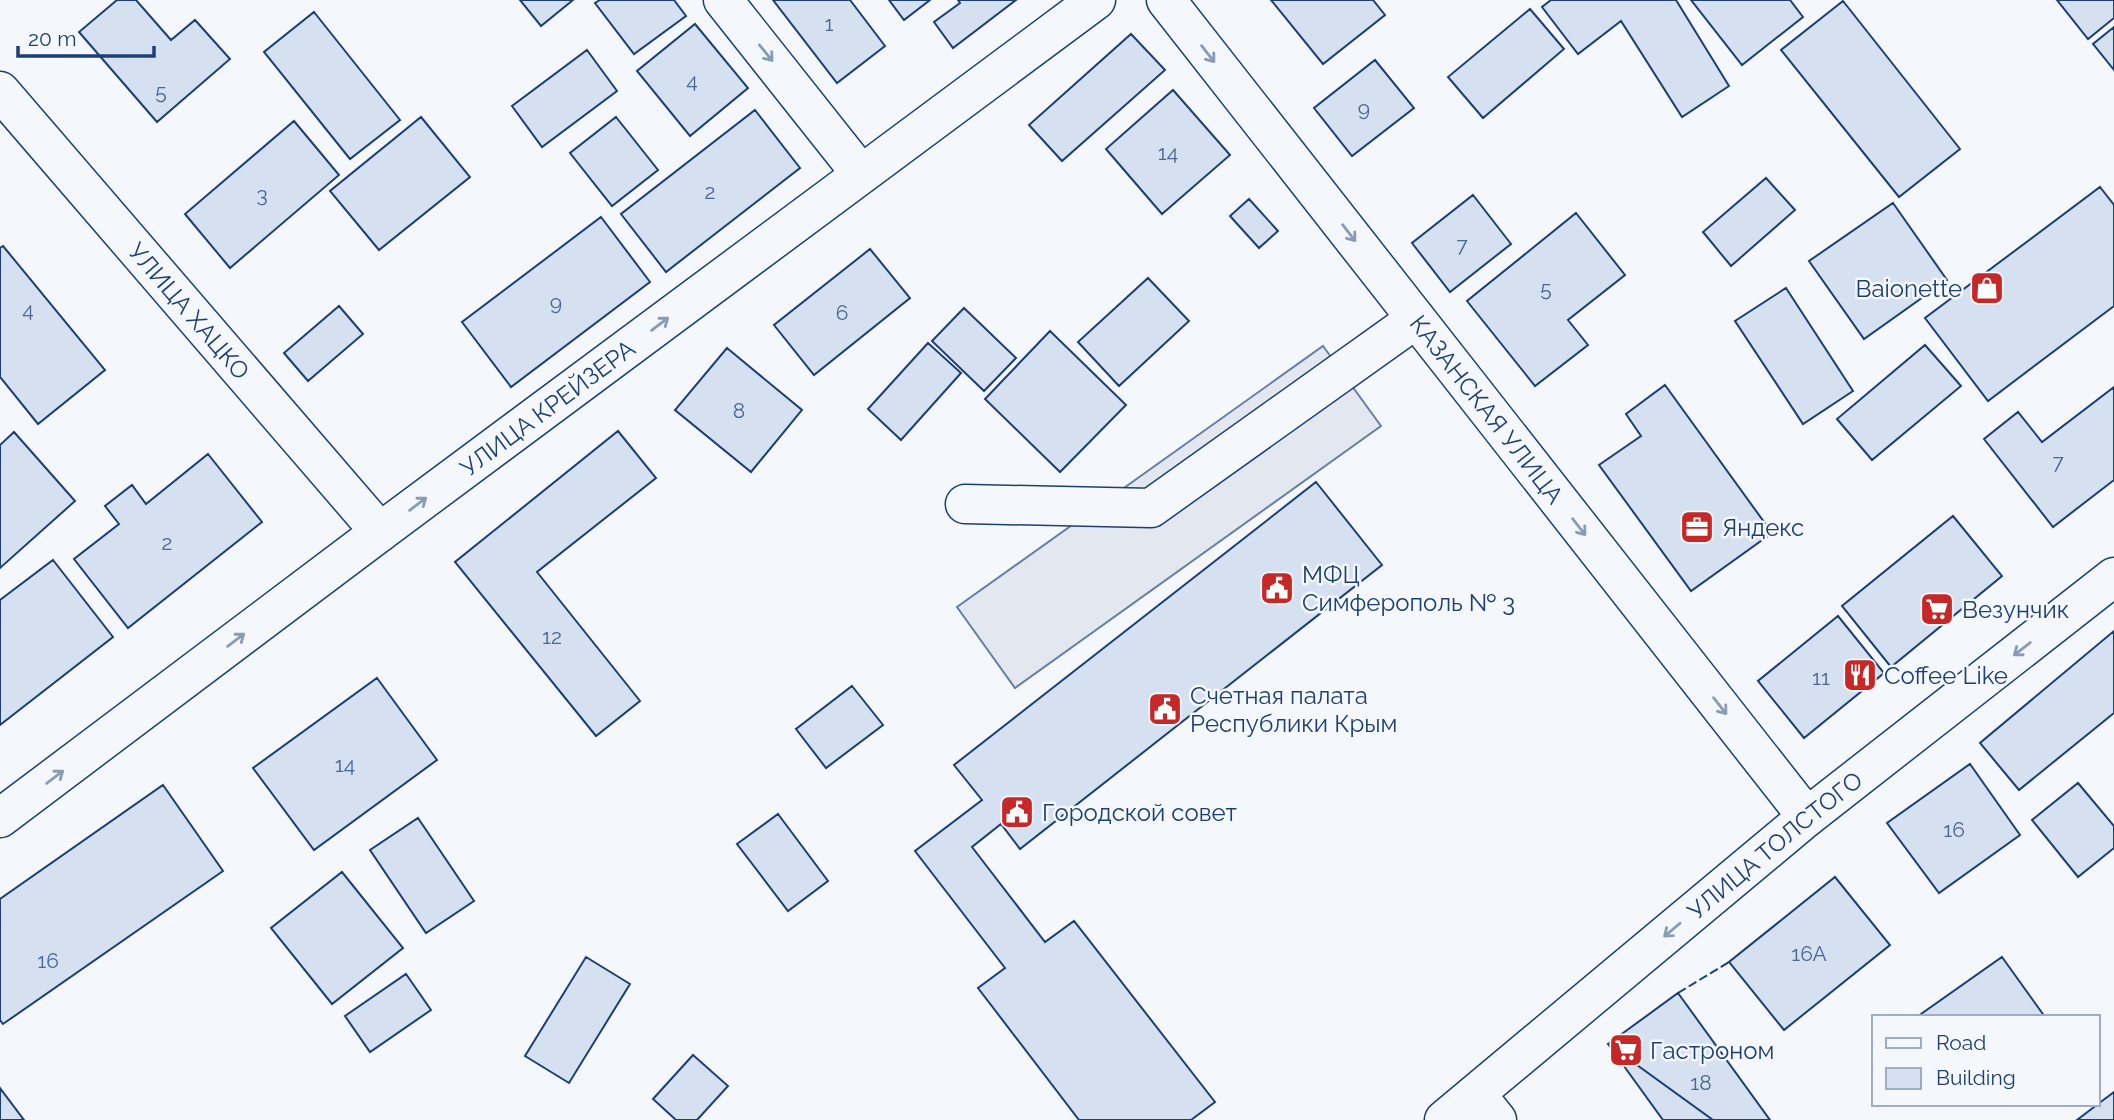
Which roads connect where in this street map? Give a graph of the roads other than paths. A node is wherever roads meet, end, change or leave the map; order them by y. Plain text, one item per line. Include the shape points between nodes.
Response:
1 (723, 0) edge
2 (1096, 0) edge
3 (1166, 0) edge
4 (0, 91) edge
5 (862, 174) junction
6 (1416, 319) junction
7 (965, 504) dead end
8 (380, 532) junction
9 (2114, 577) edge
10 (1807, 817) junction
11 (0, 818) edge
12 (1487, 1107) edge
13 (1444, 1120) edge

1 -> 5 street
2 - 5 street, УЛИЦА КРЕЙЗЕРА
3 -> 6 street, КАЗАНСКАЯ УЛИЦА
4 - 8 street, УЛИЦА ХАЦКО
8 -> 5 street, УЛИЦА КРЕЙЗЕРА
6 - 7 street via 1151,508
6 -> 10 street, КАЗАНСКАЯ УЛИЦА
11 -> 8 street, УЛИЦА КРЕЙЗЕРА
9 -> 10 street, УЛИЦА ТОЛСТОГО
10 -> 12 street, УЛИЦА ТОЛСТОГО
12 - 13 street, УЛИЦА ТОЛСТОГО

